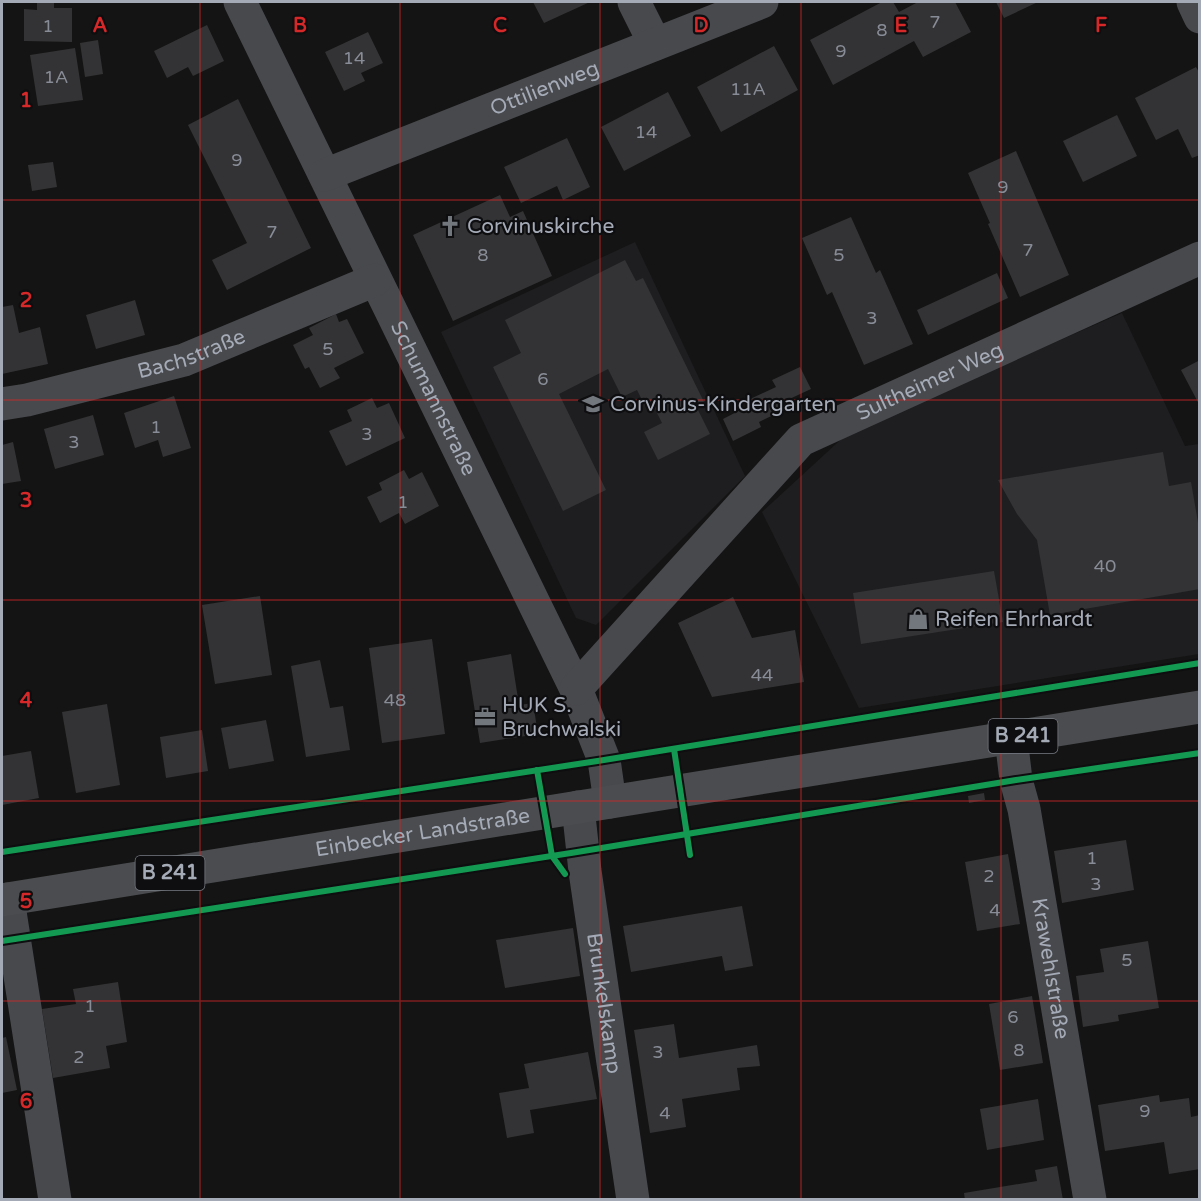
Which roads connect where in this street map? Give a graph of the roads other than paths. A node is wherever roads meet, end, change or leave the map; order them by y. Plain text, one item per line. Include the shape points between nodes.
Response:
1 (240, 2) edge
2 (634, 2) edge
3 (762, 2) edge
4 (1193, 2) edge
5 (1200, 17) edge
6 (655, 44) junction
7 (325, 175) junction
8 (1200, 258) edge
9 (375, 280) junction
10 (2, 404) edge
11 (576, 689) junction
12 (1200, 707) edge
13 (1011, 738) junction
14 (610, 802) junction
15 (578, 807) junction
16 (5, 899) edge
17 (55, 1200) edge
18 (633, 1200) edge
19 (1090, 1200) edge

1 - 7 street, Schumannstraße
2 - 6 street
3 - 6 street, Ottilienweg
4 - 5 street
6 - 7 street, Ottilienweg
7 - 9 street, Schumannstraße
8 - 11 street, Sultheimer Weg via 801,440
9 - 10 street, Bachstraße via 184,360
9 - 11 street, Schumannstraße
11 - 14 street, Schumannstraße via 604,760
12 - 13 main road, Einbecker Landstraße / B 241
13 - 14 main road, Einbecker Landstraße / B 241
13 - 19 street, Krawehlstraße
14 - 15 main road, Einbecker Landstraße / B 241
15 - 16 main road, Einbecker Landstraße / B 241
15 - 18 street, Brunkelskamp
16 - 17 street

